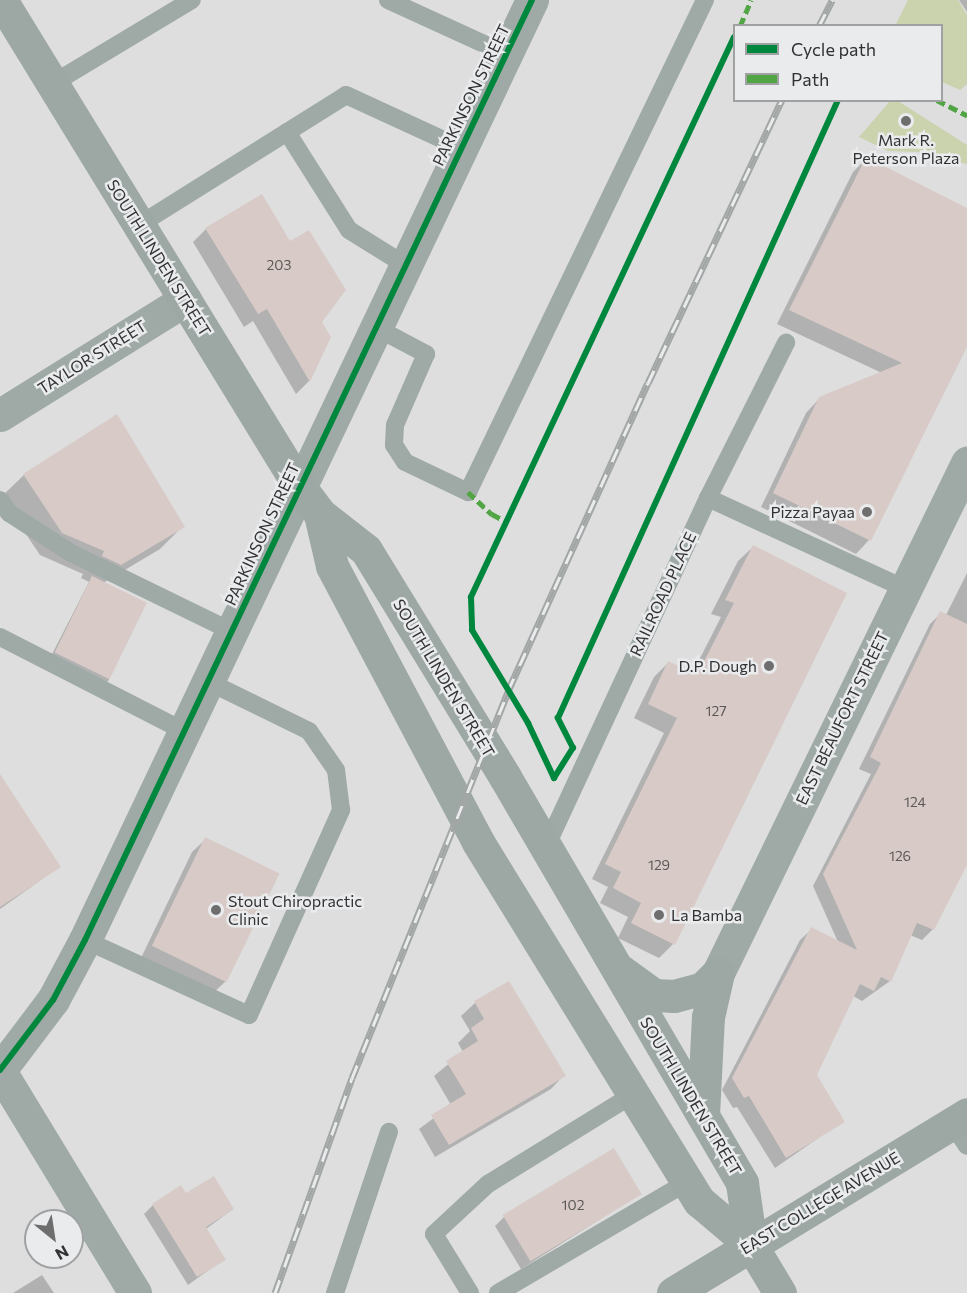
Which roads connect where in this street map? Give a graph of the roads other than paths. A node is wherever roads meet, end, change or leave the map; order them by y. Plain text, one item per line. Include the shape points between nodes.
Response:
1 (1, 0) edge
2 (192, 0) edge
3 (388, 0) edge
4 (532, 0) edge
5 (705, 0) edge
6 (506, 54) junction
7 (52, 84) junction
8 (287, 132) junction
9 (461, 148) junction
10 (139, 225) junction
11 (405, 265) junction
12 (185, 300) junction
13 (375, 327) junction
14 (786, 343) dead end
15 (0, 415) edge
16 (967, 464) edge
17 (299, 486) junction
18 (708, 498) junction
19 (0, 500) edge
20 (320, 514) junction
21 (906, 589) junction
22 (231, 631) junction
23 (0, 637) edge
24 (207, 681) junction
25 (184, 731) junction
26 (546, 847) junction
27 (85, 940) junction
28 (616, 968) junction
29 (718, 973) junction
30 (0, 1071) edge
31 (634, 1094) junction
32 (703, 1116) junction
33 (962, 1127) edge
34 (389, 1132) dead end
35 (687, 1182) junction
36 (751, 1245) junction
37 (135, 1293) edge
38 (335, 1293) edge
39 (470, 1293) edge
40 (498, 1293) edge
41 (673, 1293) edge
42 (780, 1293) edge

1 - 7 main road, SOUTH LINDEN STREET
2 - 7 lane
3 - 6 lane
4 - 6 street, PARKINSON STREET
5 - 13 lane via 468,492 405,462 394,445 395,425 426,354
6 - 9 street, PARKINSON STREET
7 - 10 main road, SOUTH LINDEN STREET
8 - 9 lane via 346,95
8 - 10 lane
8 - 11 lane via 349,230
9 - 11 street, PARKINSON STREET
10 - 12 main road, SOUTH LINDEN STREET
11 - 13 street, PARKINSON STREET
12 - 15 street, TAYLOR STREET
12 - 17 main road, SOUTH LINDEN STREET
13 - 17 street, PARKINSON STREET
14 - 18 lane, RAILROAD PLACE
16 - 21 street, EAST BEAUFORT STREET
17 - 20 main road, SOUTH LINDEN STREET
17 - 22 street, PARKINSON STREET
18 - 21 lane
18 - 26 lane, RAILROAD PLACE
19 - 22 lane via 9,513 70,553
20 - 26 main road, SOUTH LINDEN STREET via 366,550
20 - 31 main road, SOUTH LINDEN STREET via 332,566 478,842
21 - 29 street, EAST BEAUFORT STREET
22 - 24 street, PARKINSON STREET
23 - 25 lane
24 - 25 street, PARKINSON STREET
24 - 27 lane via 309,730 336,771 341,810 249,1015
25 - 27 street, PARKINSON STREET
26 - 28 main road, SOUTH LINDEN STREET
27 - 30 street, PARKINSON STREET via 54,1000
28 - 29 main road via 654,995 703,988
28 - 32 main road, SOUTH LINDEN STREET
29 - 32 main road via 708,1017
30 - 37 street
31 - 35 main road, SOUTH LINDEN STREET
31 - 39 lane via 488,1184 434,1234
32 - 36 main road, SOUTH LINDEN STREET via 742,1183
33 - 36 main road, EAST COLLEGE AVENUE
34 - 38 lane
35 - 36 main road, SOUTH LINDEN STREET via 699,1201
35 - 40 lane
36 - 41 main road, EAST COLLEGE AVENUE
36 - 42 main road

